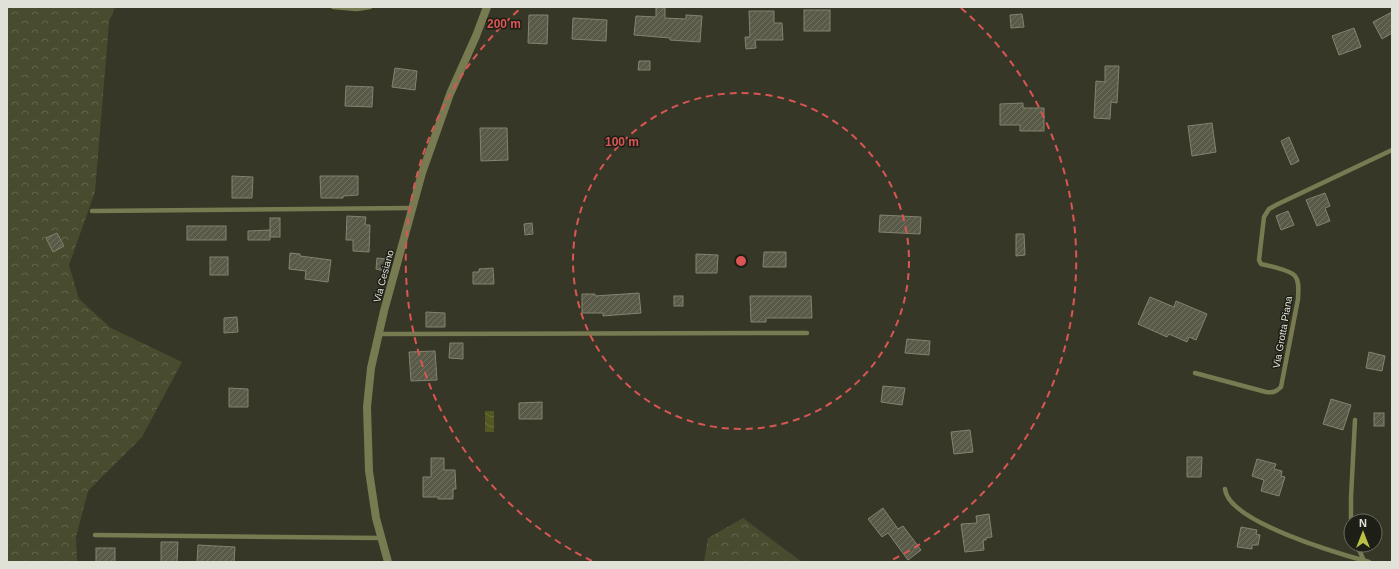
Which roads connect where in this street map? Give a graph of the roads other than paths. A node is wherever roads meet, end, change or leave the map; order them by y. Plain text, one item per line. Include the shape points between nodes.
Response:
1 (333, 7) edge
2 (370, 7) edge
3 (487, 7) edge
4 (1392, 150) edge
5 (412, 208) junction
6 (92, 211) dead end
7 (807, 333) dead end
8 (379, 334) junction
9 (1195, 373) dead end
10 (1355, 420) dead end
11 (1224, 489) dead end
12 (1351, 513) edge
13 (95, 535) dead end
14 (381, 538) junction
15 (1366, 561) edge
16 (388, 562) edge

1 - 2 lane
3 - 5 street, Via Cesiano via 440,121
4 - 9 lane, Via Grotta Piana via 1278,204 1269,209 1264,217 1259,260 1261,264 1290,272 1296,277 1298,286 1298,299 1281,387 1273,393 1266,392
5 - 6 lane
5 - 8 street, Via Cesiano
7 - 8 lane
8 - 14 street, Via Cesiano via 368,388 367,428 370,489
10 - 12 lane
11 - 15 lane via 1230,501 1256,521 1322,548
13 - 14 lane
14 - 16 street, Via Cesiano

